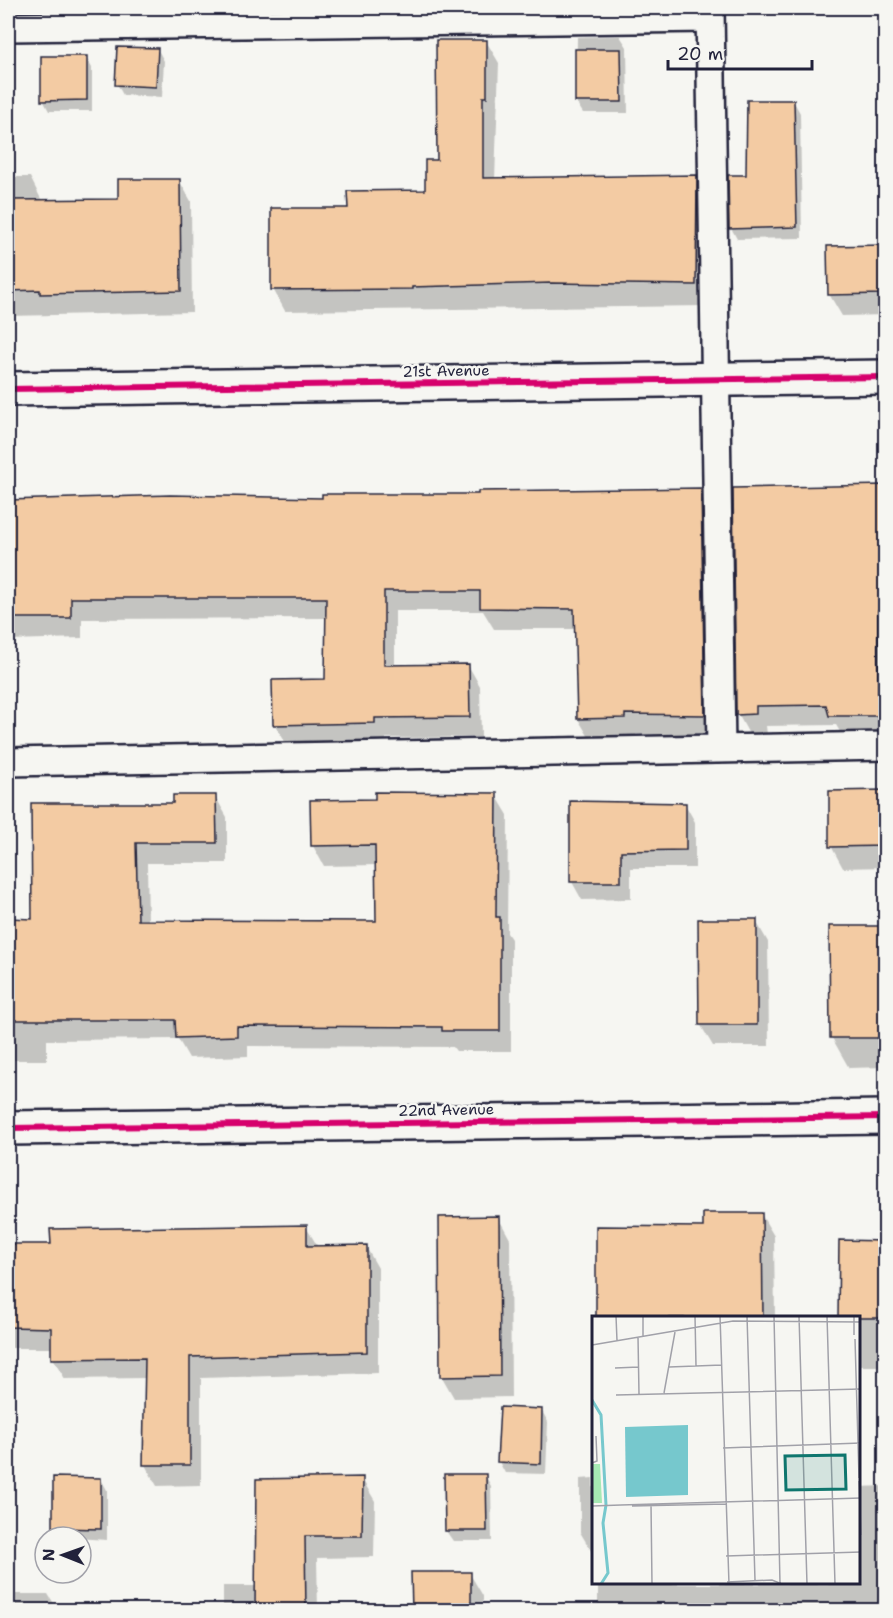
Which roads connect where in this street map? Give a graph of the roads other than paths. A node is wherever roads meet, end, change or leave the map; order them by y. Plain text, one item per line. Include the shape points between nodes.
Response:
1 (710, 13) edge
2 (8, 27) edge
3 (885, 377) edge
4 (716, 379) junction
5 (8, 389) edge
6 (885, 746) edge
7 (721, 748) junction
8 (8, 762) edge
9 (885, 1117) edge
10 (8, 1128) edge

1 - 2 lane
1 - 4 lane
3 - 4 street, 21st Avenue
4 - 5 street, 21st Avenue
4 - 7 lane
6 - 7 lane
7 - 8 lane
9 - 10 street, 22nd Avenue

